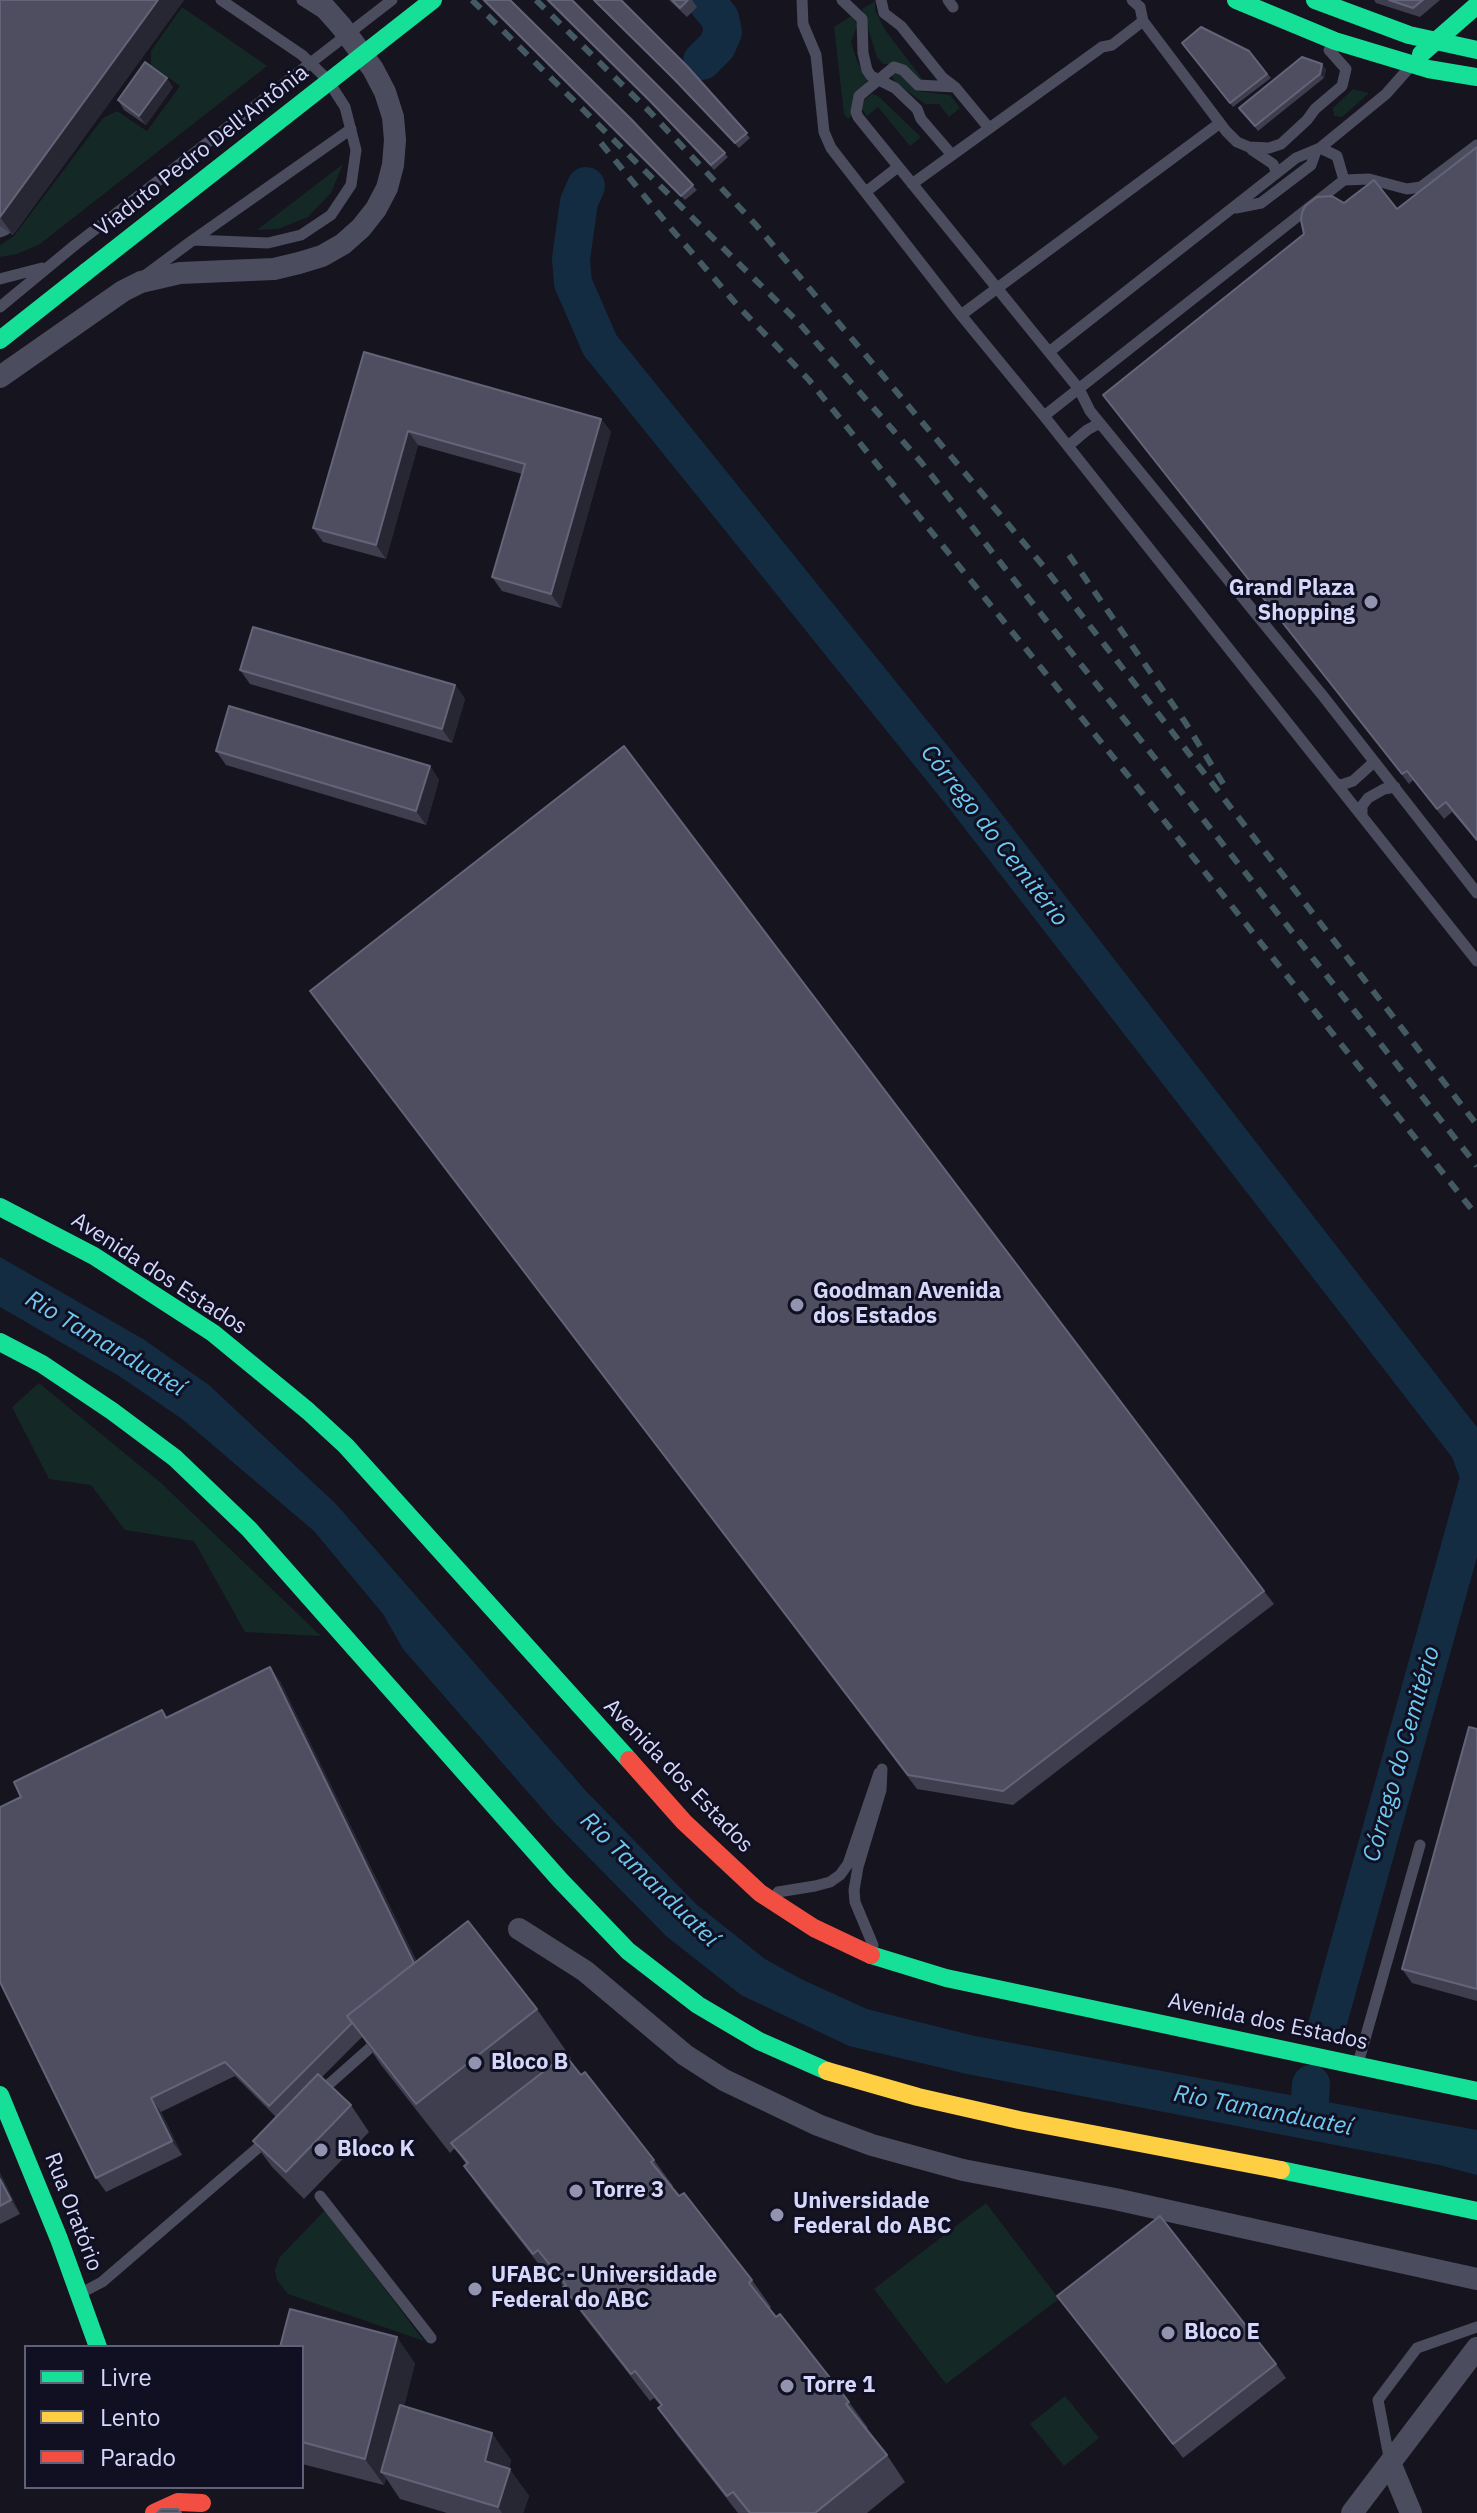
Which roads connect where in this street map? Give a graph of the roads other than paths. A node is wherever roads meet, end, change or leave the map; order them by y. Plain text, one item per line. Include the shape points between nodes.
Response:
1 (221, 0) edge
2 (302, 0) edge
3 (318, 0) edge
4 (392, 0) edge
5 (433, 0) edge
6 (802, 0) edge
7 (842, 0) edge
8 (881, 0) edge
9 (1132, 0) edge
10 (1236, 0) edge
11 (1315, 0) edge
12 (1477, 5) edge
13 (1143, 21) junction
14 (341, 26) junction
15 (1303, 30) junction
16 (1434, 40) junction
17 (1477, 50) edge
18 (1411, 65) junction
19 (1477, 77) edge
20 (881, 80) junction
21 (955, 87) junction
22 (1220, 123) junction
23 (989, 128) junction
24 (351, 129) junction
25 (1477, 145) edge
26 (1249, 147) junction
27 (1318, 149) junction
28 (952, 155) junction
29 (898, 167) junction
30 (1277, 173) junction
31 (1344, 180) junction
32 (912, 184) junction
33 (867, 191) junction
34 (1231, 209) junction
35 (193, 240) junction
36 (50, 265) junction
37 (0, 279) edge
38 (997, 288) junction
39 (123, 291) junction
40 (0, 307) edge
41 (961, 315) junction
42 (0, 340) edge
43 (1049, 352) junction
44 (0, 377) edge
45 (1079, 389) junction
46 (1044, 416) junction
47 (1100, 423) junction
48 (1068, 446) junction
49 (1374, 762) junction
50 (1336, 783) junction
51 (1395, 787) junction
52 (1362, 815) junction
53 (1477, 893) edge
54 (1471, 947) edge
55 (1477, 961) edge
56 (0, 1207) edge
57 (0, 1342) edge
58 (1420, 1845) dead end
59 (760, 1893) junction
60 (519, 1929) dead end
61 (880, 1959) junction
62 (387, 2033) edge
63 (1357, 2065) junction
64 (1477, 2091) edge
65 (2, 2104) edge
66 (308, 2104) edge
67 (274, 2133) edge
68 (320, 2196) dead end
69 (1477, 2211) edge
70 (1477, 2279) edge
71 (80, 2295) junction
72 (1477, 2327) edge
73 (431, 2338) dead end
74 (97, 2345) edge
75 (1477, 2348) edge
76 (1391, 2465) junction
77 (200, 2501) edge
78 (154, 2513) edge
79 (1352, 2513) edge
80 (1411, 2513) edge

1 - 24 lane via 317,67 345,107
2 - 14 lane
3 - 14 street
4 - 36 lane, Viaduto Pedro Dell'Antônia, bridge
5 - 42 main road, Viaduto Pedro Dell'Antônia, bridge
6 - 33 lane via 803,24 816,55 825,138
7 - 20 lane via 861,17 867,70
8 - 21 lane via 884,13
9 - 13 lane via 1142,10
10 - 15 main road
11 - 16 main road
12 - 16 main road
13 - 22 lane
13 - 23 lane
14 - 39 street via 373,69 393,117 393,165 387,188 361,228 332,250 299,263 159,276
15 - 18 main road
15 - 26 lane via 1339,60 1346,69 1344,81 1281,144
16 - 17 main road
16 - 18 main road
18 - 19 main road
18 - 27 lane via 1395,86
20 - 21 lane via 894,67 918,85
20 - 28 lane via 917,109
20 - 29 lane via 859,96 856,112
21 - 23 lane
22 - 26 lane
22 - 38 lane
23 - 28 lane
24 - 35 lane
24 - 35 lane via 356,150 351,185 317,227 268,243
25 - 31 lane via 1421,187
26 - 30 lane
27 - 30 lane
27 - 31 lane via 1337,156
27 - 34 lane via 1311,165 1261,203
28 - 32 lane
29 - 32 lane
29 - 33 lane
30 - 34 lane
31 - 45 lane
32 - 38 lane
33 - 41 lane
34 - 43 lane
35 - 39 lane
36 - 37 lane
36 - 40 lane, Viaduto Pedro Dell'Antônia
38 - 41 lane
38 - 43 lane
39 - 44 street
41 - 46 lane
43 - 45 lane
45 - 46 lane
45 - 47 lane
46 - 48 lane
47 - 48 lane
47 - 49 lane
48 - 50 lane
49 - 50 lane via 1353,781
49 - 51 lane
50 - 52 lane
51 - 52 lane via 1368,798
51 - 53 lane
52 - 54 lane
54 - 55 lane
56 - 59 main road, Avenida dos Estados via 94,1256 201,1325 308,1411 346,1446 684,1822
57 - 69 main road via 42,1364 175,1458 249,1529 628,1951 759,2041 832,2073 918,2097
58 - 63 lane
59 - 61 main road, Avenida dos Estados via 839,1942
59 - 61 lane via 811,1887 840,1875 882,1769 854,1890 860,1918
60 - 70 street via 585,1971 685,2055 724,2080 872,2145 963,2170
61 - 63 main road, Avenida dos Estados via 946,1978
62 - 66 lane
63 - 64 main road, Avenida dos Estados
65 - 71 main road, Rua Oratório
67 - 71 lane via 102,2282
68 - 73 lane
71 - 74 main road, Rua Oratório
72 - 76 lane via 1417,2348 1378,2400
75 - 76 street
76 - 79 street
76 - 80 street
77 - 78 main road via 178,2502

